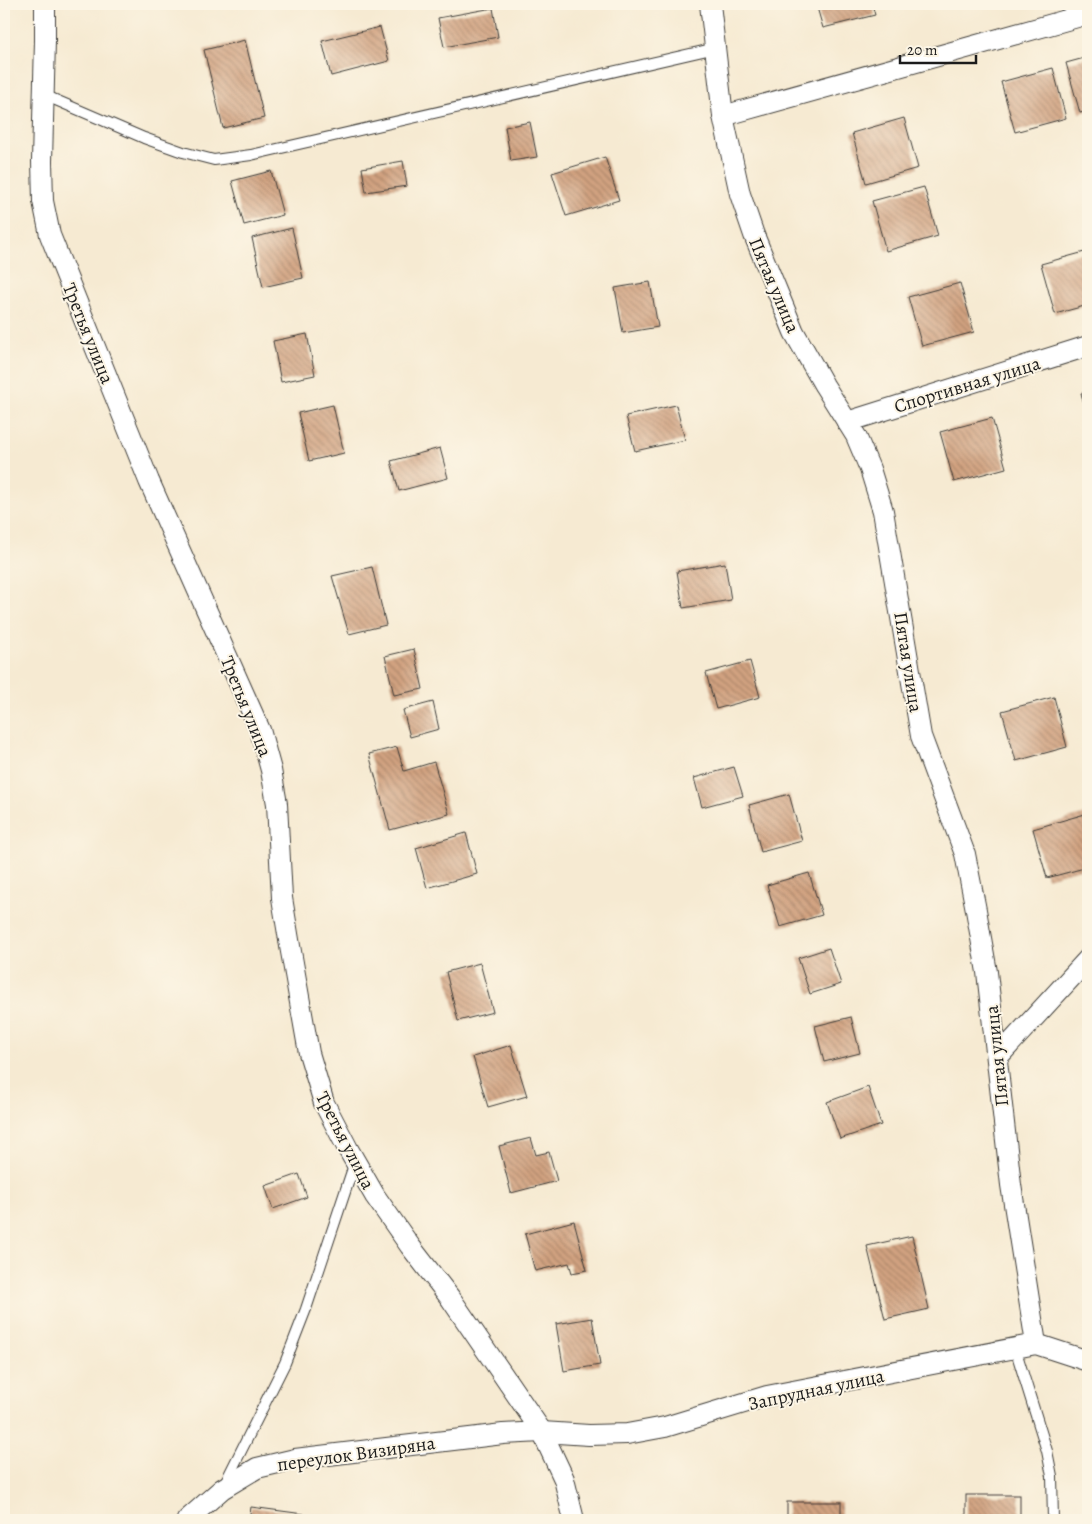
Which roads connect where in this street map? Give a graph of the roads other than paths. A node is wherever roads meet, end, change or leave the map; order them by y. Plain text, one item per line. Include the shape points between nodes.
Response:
1 (45, 4) edge
2 (710, 4) edge
3 (1088, 14) edge
4 (716, 48) junction
5 (44, 94) junction
6 (723, 116) junction
7 (1088, 346) edge
8 (847, 422) junction
9 (1088, 959) edge
10 (997, 1058) junction
11 (355, 1162) junction
12 (1036, 1344) junction
13 (1016, 1348) junction
14 (1088, 1361) edge
15 (542, 1432) junction
16 (222, 1489) junction
17 (190, 1519) edge
18 (574, 1520) edge
19 (1053, 1520) edge

1 - 5 street, Третья улица
2 - 4 street, Пятая улица
3 - 6 street
4 - 5 lane via 251,155 214,160 144,138
4 - 6 street, Пятая улица
5 - 11 street, Третья улица via 43,201 50,235 149,481 260,730 272,770 282,898 308,1052 324,1103
6 - 8 street, Пятая улица via 740,194 772,282 794,332
7 - 8 street, Спортивная улица
8 - 10 street, Пятая улица via 870,469 883,511 922,736 965,854 987,972
9 - 10 street
10 - 12 street, Пятая улица via 1011,1185
11 - 15 street, Третья улица via 375,1196 451,1299
11 - 16 lane via 306,1309 259,1417
12 - 13 street, Запрудная улица
12 - 14 street, Запрудная улица
13 - 15 street, Запрудная улица via 767,1396 665,1427 627,1434
13 - 19 lane via 1047,1451 1052,1476
15 - 16 street, переулок Визиряна via 294,1459 257,1468
15 - 18 street, Третья улица via 564,1480
16 - 17 street, переулок Визиряна

